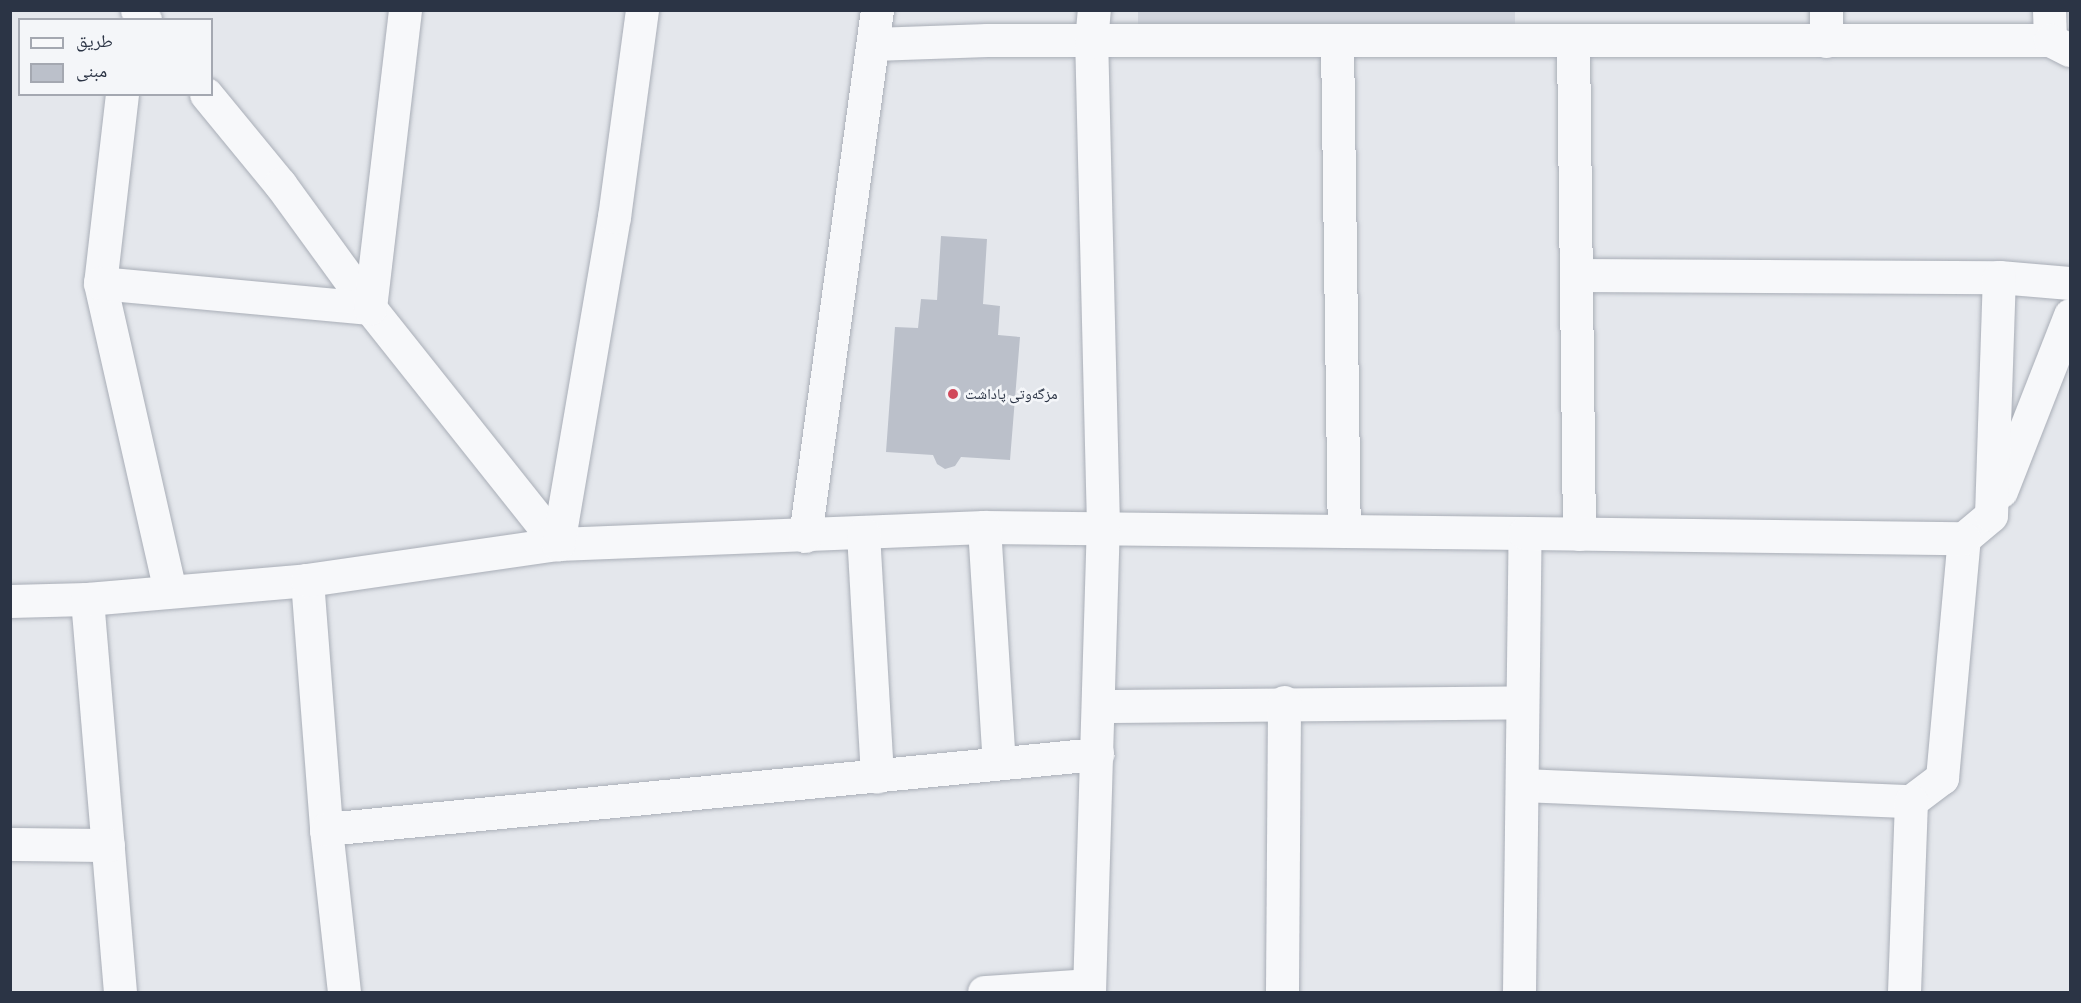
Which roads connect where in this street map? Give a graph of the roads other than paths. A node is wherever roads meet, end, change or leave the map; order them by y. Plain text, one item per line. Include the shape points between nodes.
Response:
1 (405, 10) edge
2 (642, 10) edge
3 (877, 10) edge
4 (1094, 10) edge
5 (1826, 26) edge
6 (2056, 33) edge
7 (1337, 41) junction
8 (1091, 42) junction
9 (1573, 42) junction
10 (873, 44) junction
11 (122, 96) edge
12 (208, 96) edge
13 (1576, 275) junction
14 (1999, 277) junction
15 (100, 283) junction
16 (2070, 283) edge
17 (370, 308) junction
18 (2070, 315) edge
19 (1992, 515) junction
20 (1103, 526) junction
21 (984, 527) junction
22 (1344, 531) junction
23 (863, 533) junction
24 (1526, 533) junction
25 (1579, 534) junction
26 (805, 536) junction
27 (1964, 538) junction
28 (558, 544) junction
29 (307, 580) junction
30 (170, 591) junction
31 (87, 599) junction
32 (10, 601) edge
33 (1284, 702) junction
34 (1521, 702) junction
35 (1100, 706) junction
36 (1097, 754) junction
37 (999, 763) junction
38 (877, 777) junction
39 (1522, 785) junction
40 (1911, 801) junction
41 (326, 829) junction
42 (10, 844) edge
43 (108, 846) junction
44 (1089, 989) edge
45 (120, 993) edge
46 (344, 993) edge
47 (984, 993) edge
48 (1282, 993) edge
49 (1519, 993) edge
50 (1904, 993) edge

1 - 17 street
2 - 28 street via 614,218
3 - 10 street
4 - 8 street
5 - 6 street
5 - 9 street
7 - 8 street
7 - 9 street
7 - 22 street
8 - 10 street
8 - 20 street
9 - 13 street
10 - 26 street
11 - 15 street
12 - 17 street via 280,184
13 - 14 street
13 - 25 street
14 - 16 street
14 - 19 street
15 - 17 street
15 - 30 street
17 - 28 street
18 - 19 street
19 - 27 street
20 - 21 street
20 - 22 street
20 - 35 street
21 - 23 street
21 - 37 street
22 - 24 street
23 - 26 street
23 - 38 street
24 - 25 street
24 - 34 street
25 - 27 street
26 - 28 street
27 - 40 street via 1942,778
28 - 29 street
29 - 30 street
29 - 41 street
30 - 31 street
31 - 32 street
31 - 43 street
33 - 34 street
33 - 35 street
33 - 48 street
34 - 39 street
35 - 36 street
36 - 37 street
36 - 44 street
37 - 38 street
38 - 41 street
39 - 40 street
39 - 49 street
40 - 50 street
41 - 46 street
42 - 43 street
43 - 45 street
44 - 47 street

